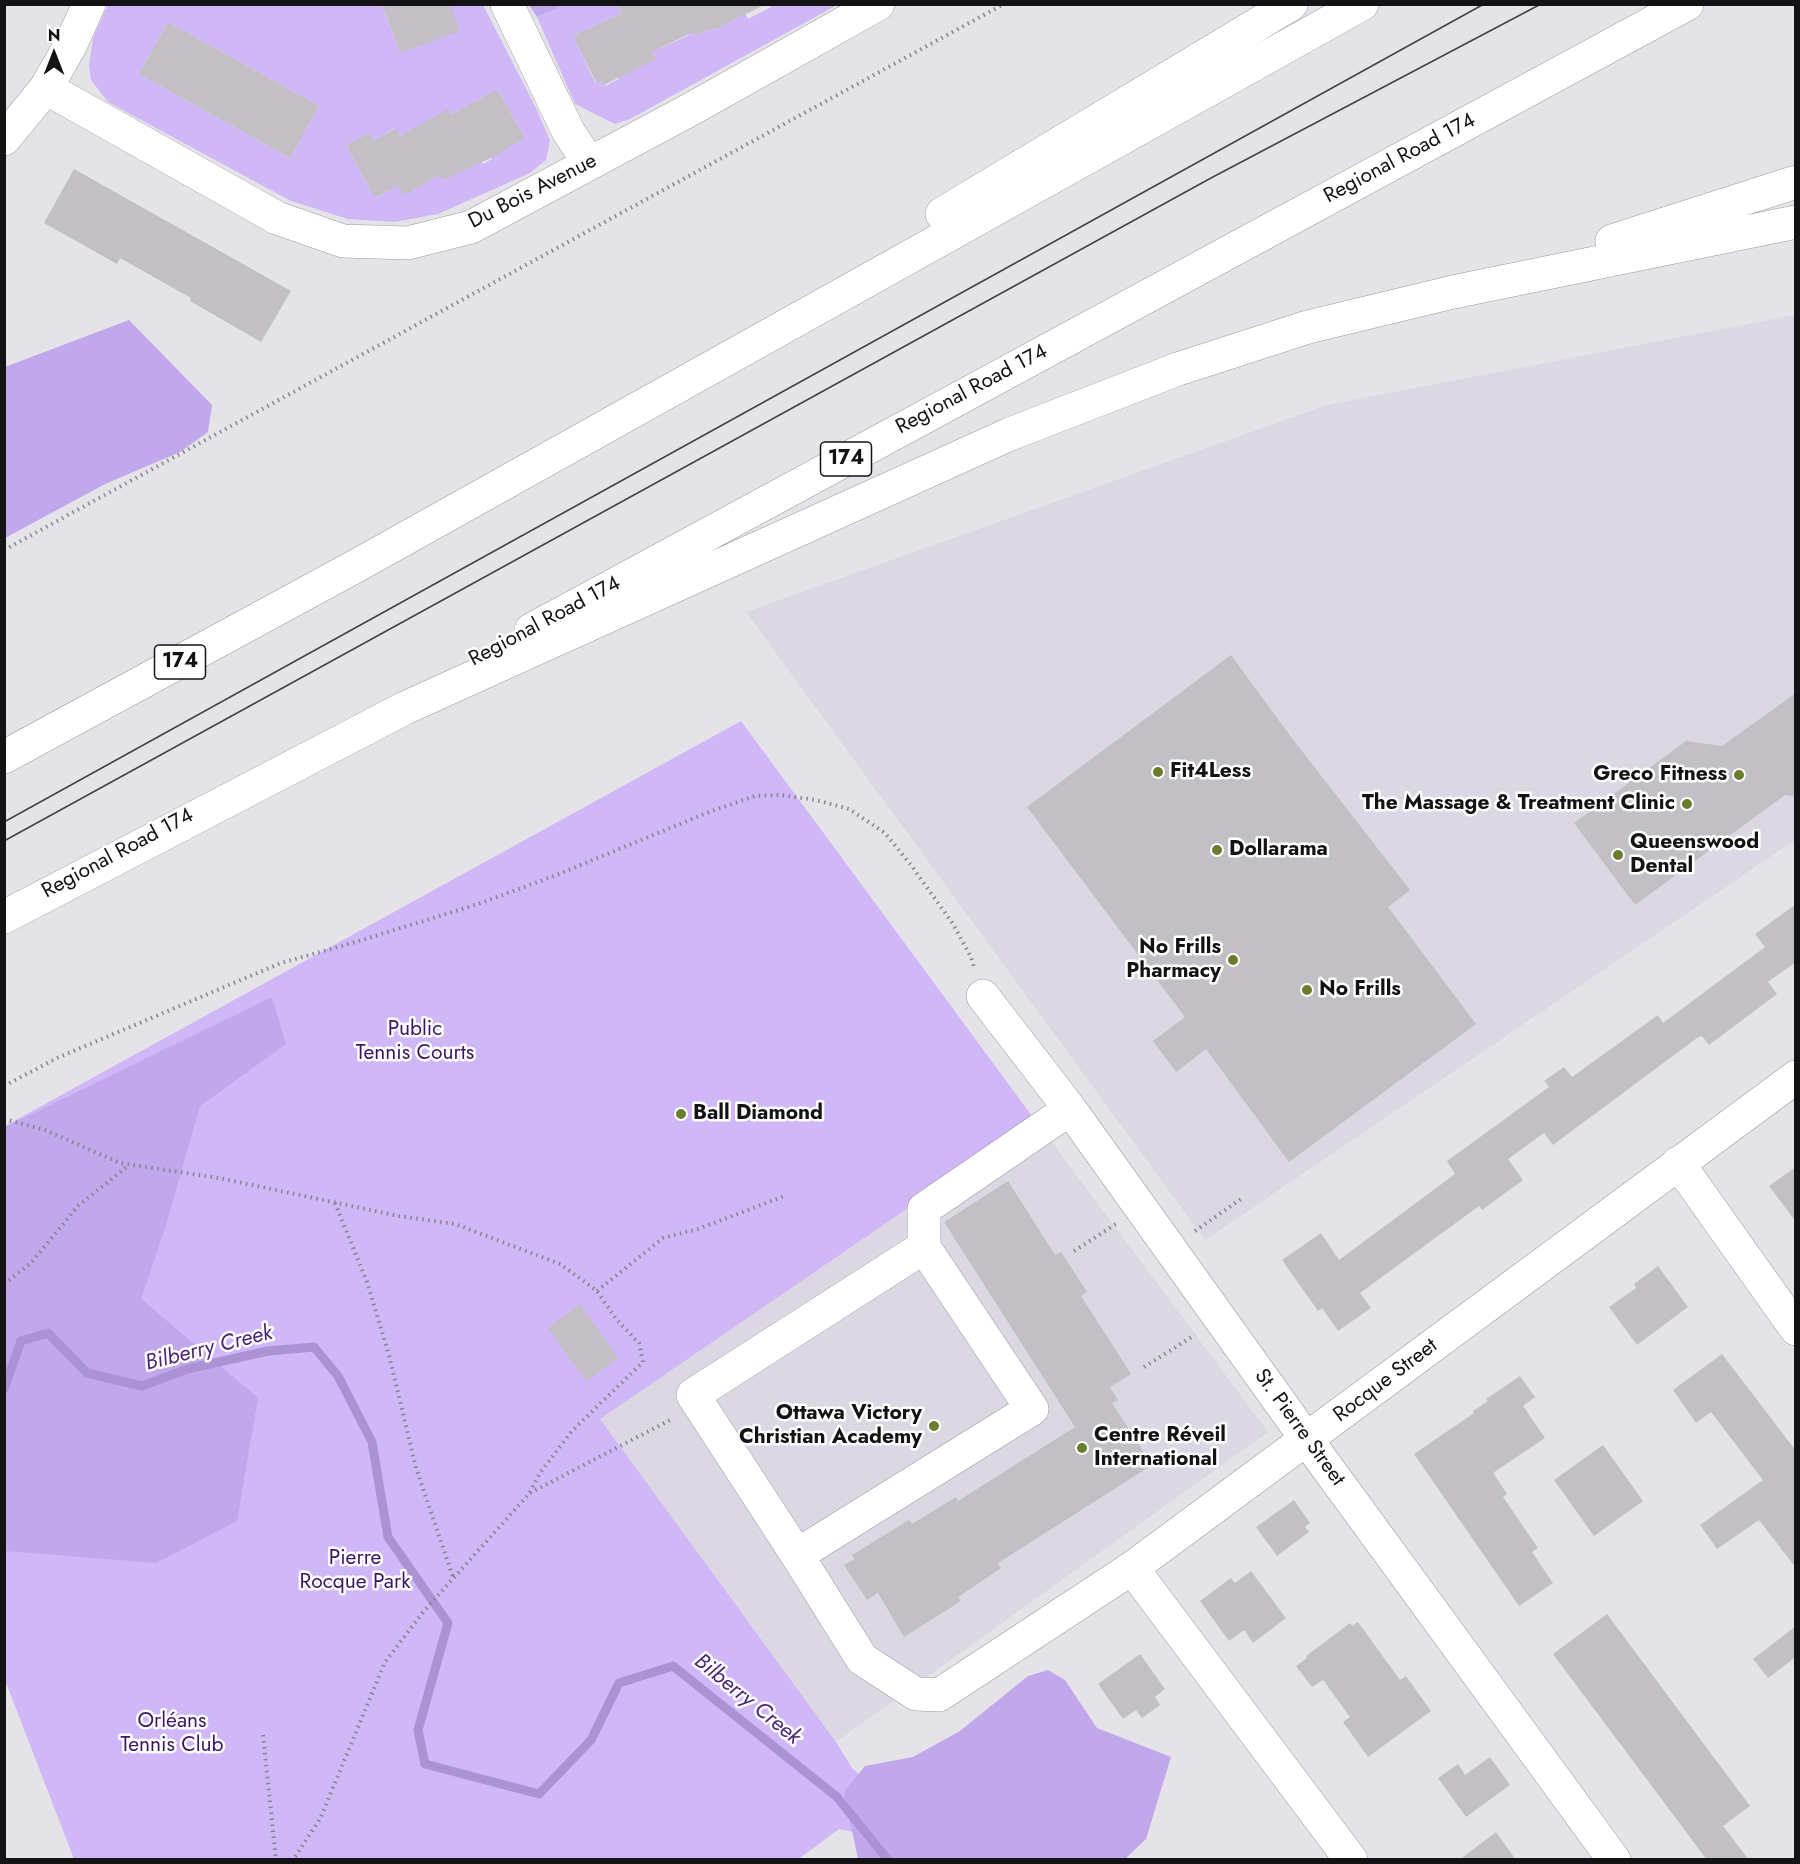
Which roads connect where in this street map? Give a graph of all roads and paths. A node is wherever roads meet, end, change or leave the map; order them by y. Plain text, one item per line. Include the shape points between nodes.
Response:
1 (89, 4) edge
2 (507, 4) edge
3 (878, 4) edge
4 (1004, 4) edge
5 (1291, 4) edge
6 (1362, 4) edge
7 (1688, 4) edge
8 (46, 88) junction
9 (4, 140) edge
10 (589, 163) junction
11 (1796, 182) edge
12 (1796, 222) edge
13 (1453, 292) junction
14 (4, 550) edge
15 (356, 566) junction
16 (4, 757) edge
17 (4, 916) edge
18 (982, 996) joint
19 (1796, 1077) edge
20 (4, 1086) edge
21 (1070, 1109) junction
22 (4, 1119) edge
23 (1678, 1163) junction
24 (129, 1164) junction
25 (787, 1195) dead end
26 (1241, 1199) dead end
27 (335, 1203) junction
28 (1142, 1207) junction
29 (924, 1247) junction
30 (1171, 1248) junction
31 (1074, 1251) dead end
32 (4, 1284) edge
33 (597, 1290) junction
34 (1220, 1318) junction
35 (1796, 1329) edge
36 (1144, 1367) dead end
37 (700, 1405) junction
38 (1307, 1440) junction
39 (529, 1494) junction
40 (797, 1555) junction
41 (1132, 1568) junction
42 (453, 1578) junction
43 (263, 1735) dead end
44 (276, 1860) edge
45 (293, 1860) edge
46 (1351, 1860) edge
47 (1614, 1860) edge

1 - 8 main road
2 - 10 main road via 568,131
3 - 10 main road, Du Bois Avenue via 696,108
4 - 14 path
5 - 15 main road
6 - 15 main road, 174
7 - 17 main road, Regional Road 174 / 174
8 - 9 main road
8 - 10 main road, Du Bois Avenue via 277,218 343,241 408,243 471,227
11 - 13 main road
12 - 13 main road
13 - 17 main road via 1308,327 1178,369 1010,434 405,708
15 - 16 main road, 174
18 - 20 path via 971,957 953,924 885,833 849,809 782,795 755,796 478,904 281,963 57,1058
18 - 21 main road, St. Pierre Street
19 - 23 main road, Rocque Street
21 - 28 main road, St. Pierre Street
21 - 29 main road via 924,1209
22 - 24 path via 45,1130
23 - 35 main road
23 - 38 main road, Rocque Street
24 - 27 path
24 - 32 path via 78,1206 31,1263
25 - 33 path via 663,1238
26 - 30 path
27 - 33 path via 455,1224 560,1264
27 - 42 path via 367,1282 416,1468
28 - 30 main road, St. Pierre Street
28 - 31 path
29 - 37 main road via 693,1395
29 - 40 main road via 1032,1409
30 - 34 main road, St. Pierre Street
33 - 39 path via 616,1319 639,1343 643,1362 572,1431
34 - 36 path
34 - 38 main road, St. Pierre Street
37 - 39 path
37 - 40 main road
38 - 41 main road, Rocque Street
38 - 47 main road, St. Pierre Street
39 - 42 path
40 - 41 main road, Rocque Street via 862,1659 916,1694 939,1695
41 - 46 main road
42 - 45 path via 385,1662 320,1819
43 - 44 path

